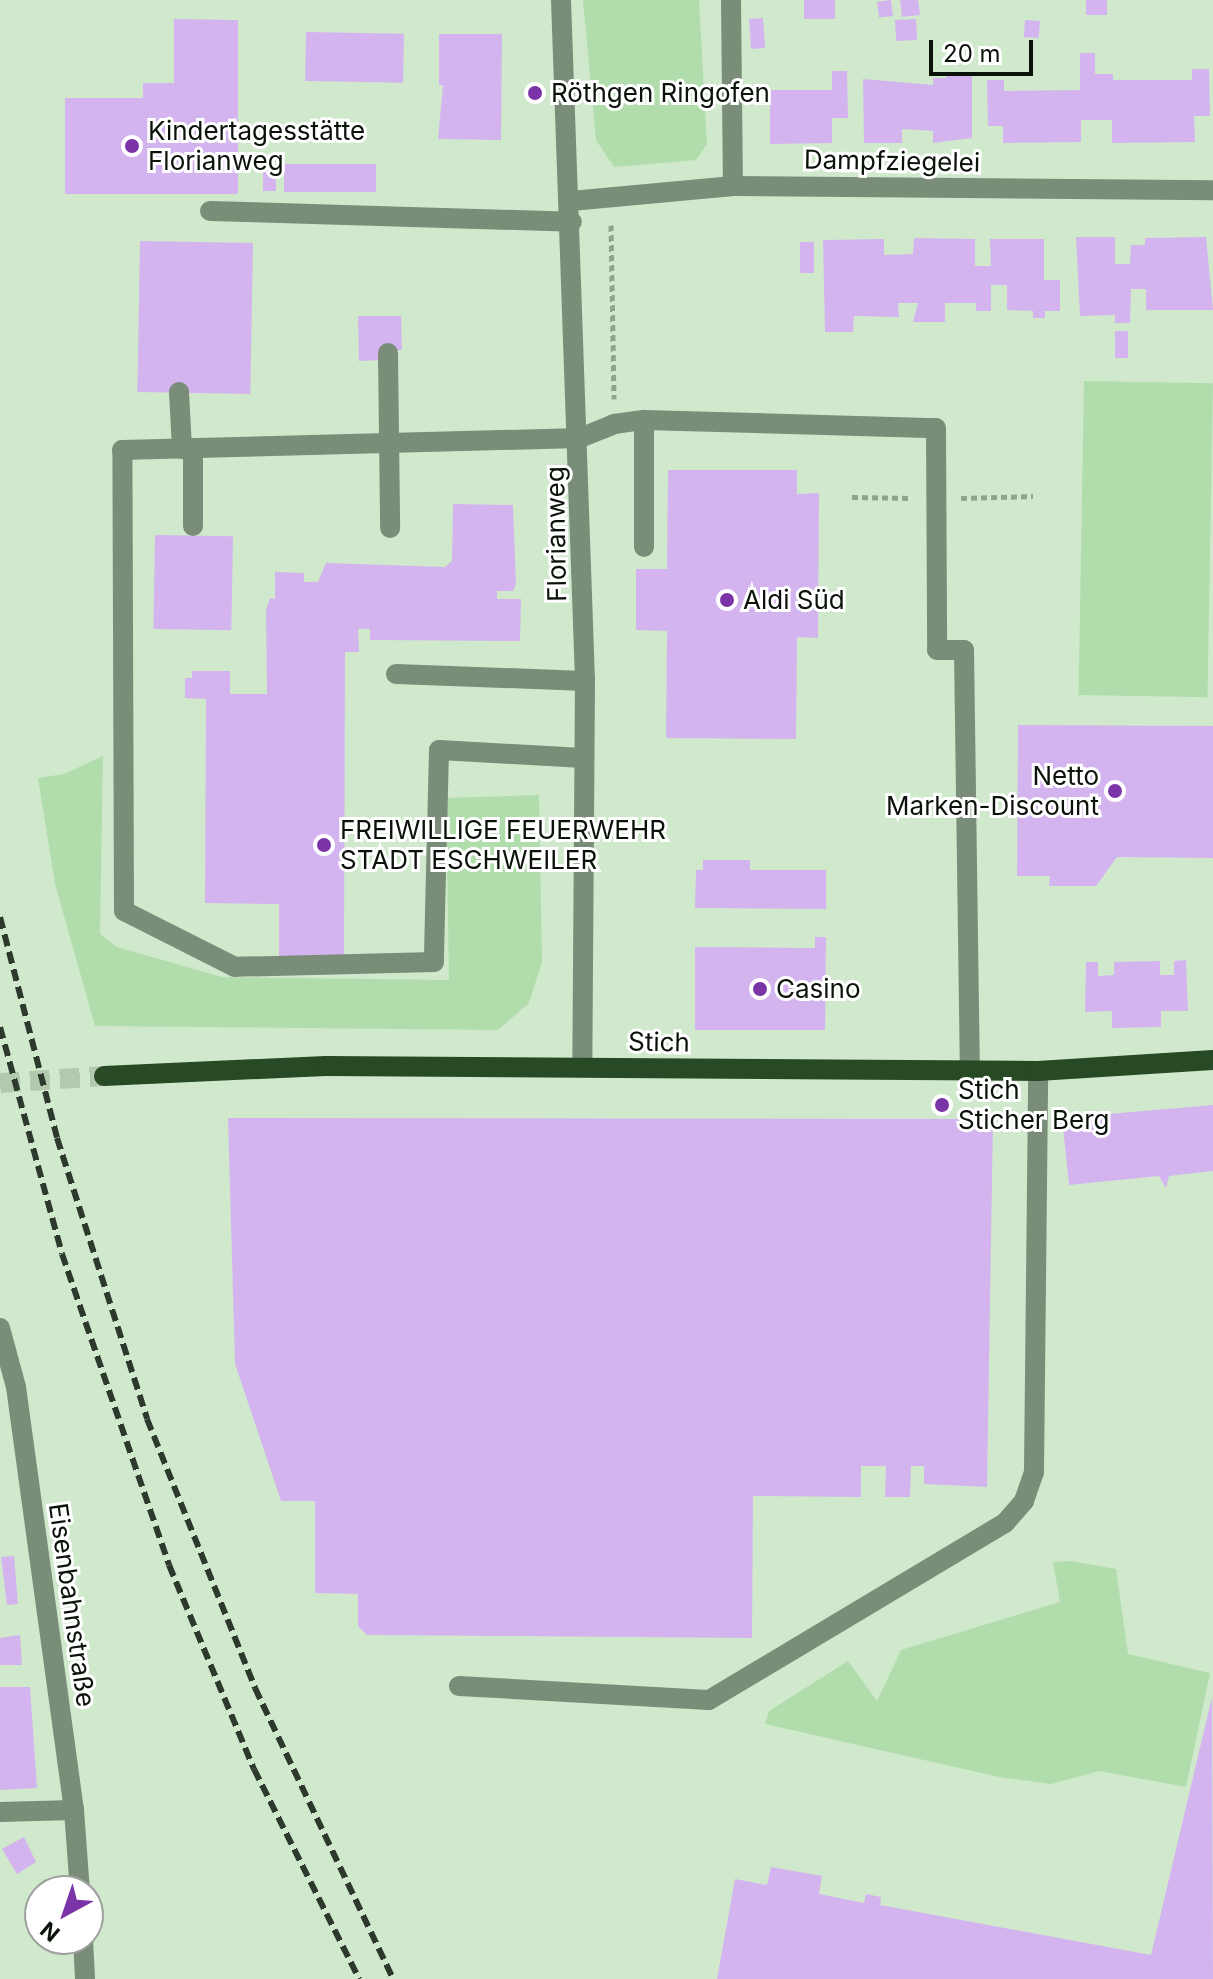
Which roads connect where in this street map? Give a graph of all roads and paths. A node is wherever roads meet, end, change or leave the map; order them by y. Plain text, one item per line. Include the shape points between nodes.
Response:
1 (561, 0) edge
2 (731, 0) edge
3 (733, 186) junction
4 (1213, 190) edge
5 (611, 200) junction
6 (571, 201) junction
7 (210, 211) dead end
8 (572, 222) junction
9 (388, 353) dead end
10 (179, 392) dead end
11 (644, 420) junction
12 (614, 424) junction
13 (580, 438) junction
14 (389, 441) junction
15 (188, 448) junction
16 (193, 526) dead end
17 (390, 528) dead end
18 (644, 547) dead end
19 (396, 674) dead end
20 (585, 681) junction
21 (583, 758) junction
22 (1213, 1060) edge
23 (582, 1067) junction
24 (1038, 1071) junction
25 (970, 1072) junction
26 (104, 1076) tunnel mouth
27 (0, 1328) edge
28 (459, 1686) dead end
29 (74, 1810) junction
30 (0, 1812) edge
31 (79, 1875) edge
32 (84, 1955) edge
33 (85, 1979) edge

1 - 6 street, Florianweg
2 - 3 street
3 - 4 street, Dampfziegelei
3 - 5 street, Dampfziegelei
5 - 6 street, Dampfziegelei
5 - 12 path
6 - 8 street, Florianweg
7 - 8 street
8 - 13 street, Florianweg
9 - 14 street
10 - 15 street
11 - 12 street
11 - 18 street
11 - 25 street via 936,428 937,650 964,650
12 - 13 street
13 - 14 street
13 - 20 street, Florianweg
14 - 15 street
14 - 17 street
15 - 16 street
15 - 21 street via 122,450 124,911 235,967 434,962 439,750
19 - 20 street
20 - 21 street, Florianweg
21 - 23 street, Florianweg
22 - 24 main road, Stich
23 - 25 main road, Stich
23 - 26 main road, Stich via 326,1066
24 - 25 main road, Stich
24 - 28 street via 1034,1472 1024,1501 1005,1523 709,1700
27 - 29 street, Eisenbahnstraße via 16,1387
29 - 30 street
29 - 31 street, Eisenbahnstraße
32 - 33 street

